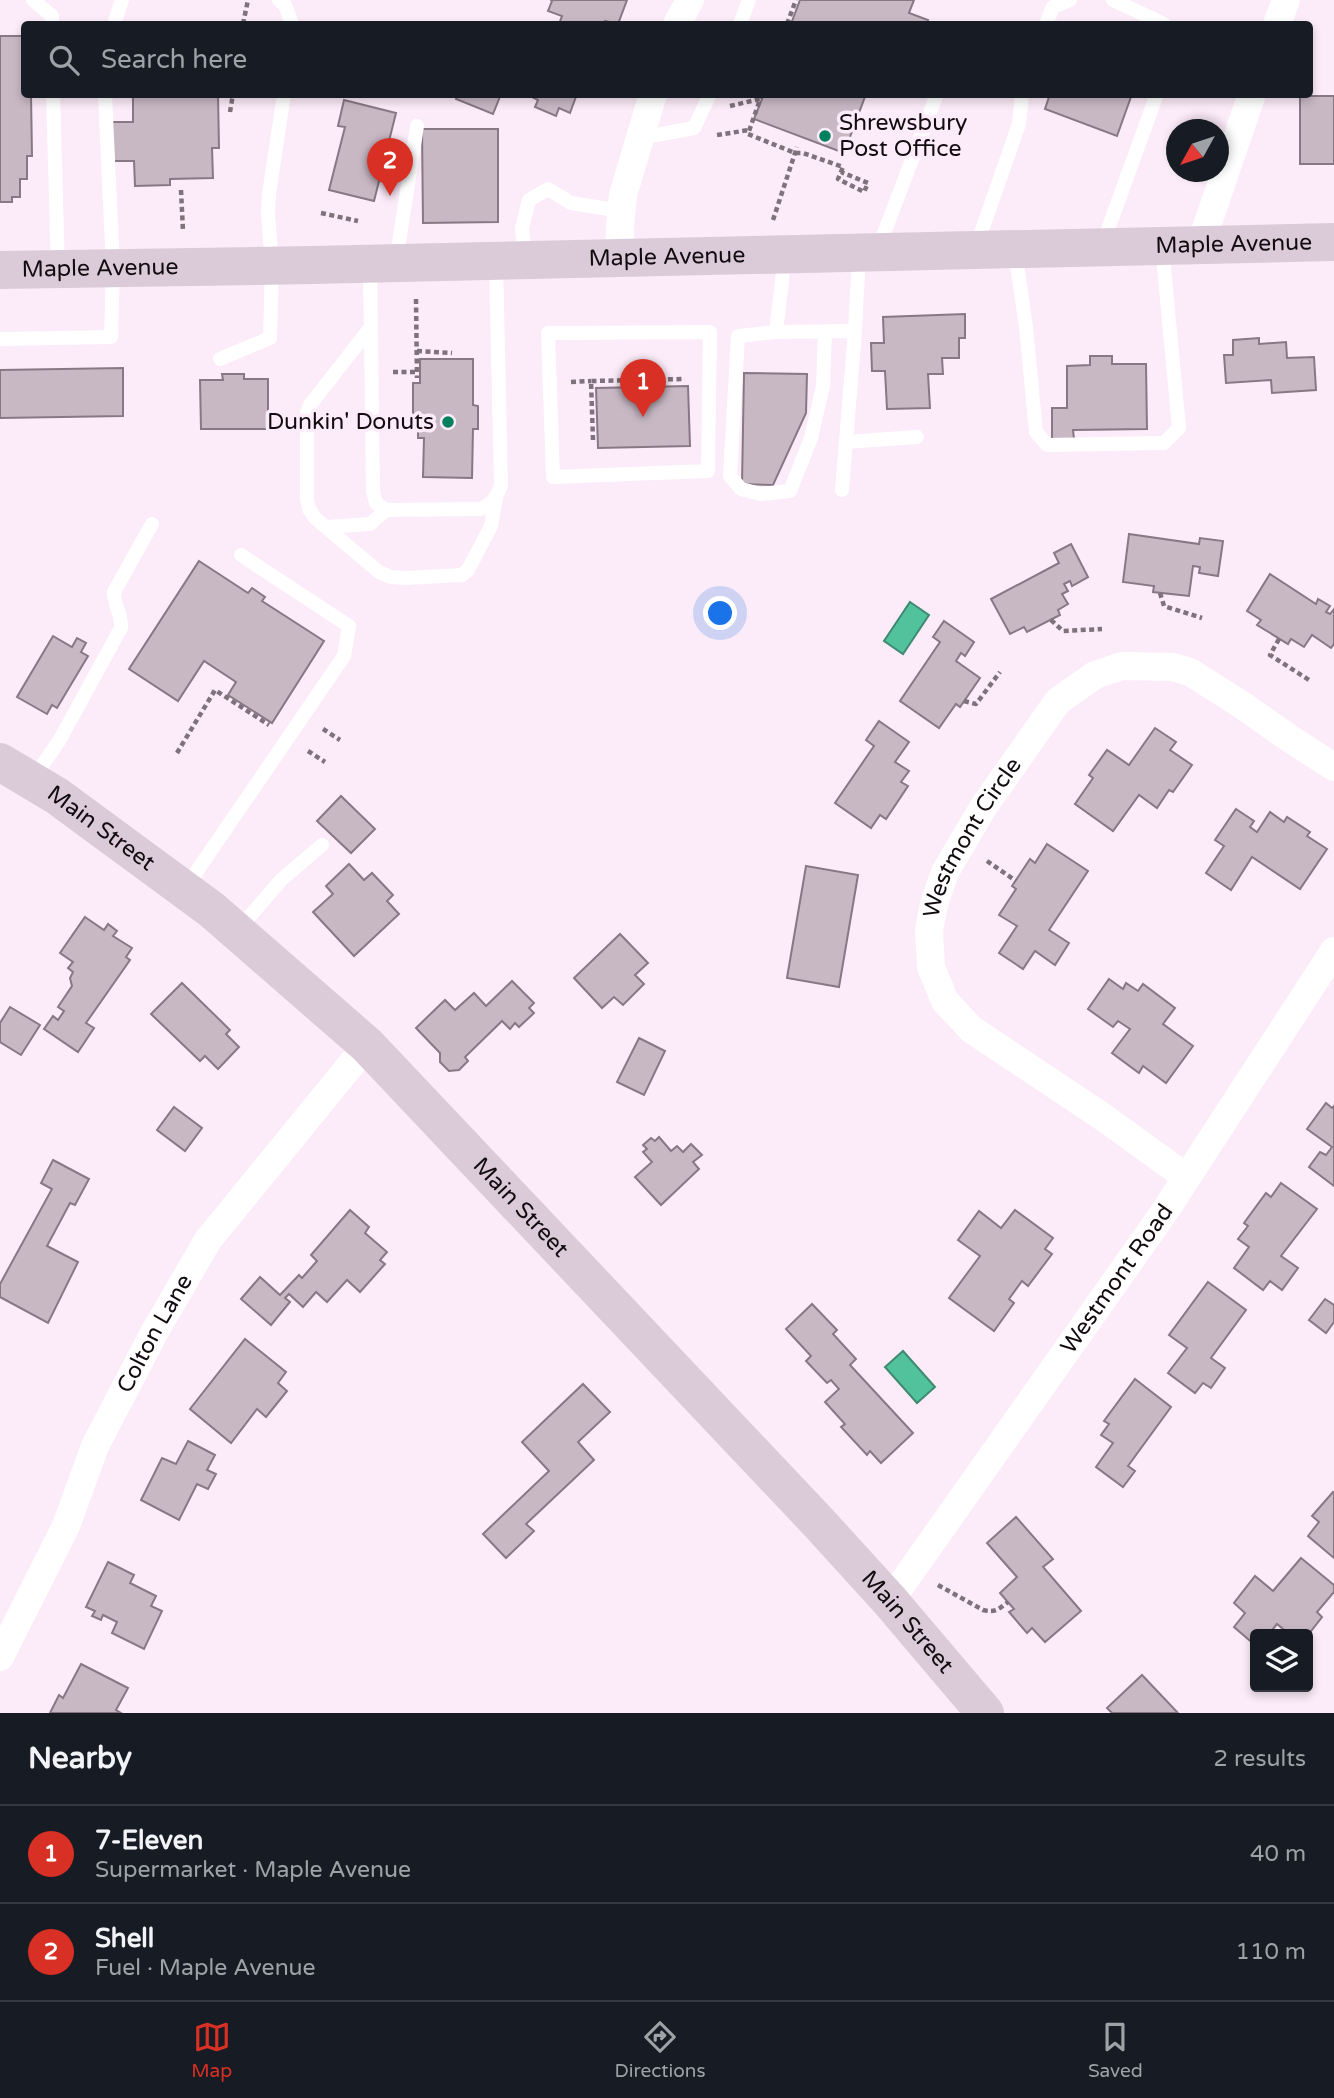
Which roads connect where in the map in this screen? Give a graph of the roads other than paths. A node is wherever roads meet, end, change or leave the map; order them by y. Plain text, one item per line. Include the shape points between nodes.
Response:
1 (33, 0) edge
2 (122, 0) edge
3 (279, 0) edge
4 (690, 0) edge
5 (749, 0) edge
6 (1070, 0) edge
7 (1113, 0) edge
8 (1286, 0) edge
9 (52, 21) edge
10 (115, 21) edge
11 (291, 21) edge
12 (679, 21) edge
13 (741, 21) edge
14 (1047, 21) edge
15 (1158, 21) edge
16 (1279, 21) edge
17 (54, 98) edge
18 (105, 98) edge
19 (283, 98) edge
20 (652, 98) edge
21 (708, 98) edge
22 (935, 98) edge
23 (1022, 98) edge
24 (1156, 98) edge
25 (1251, 98) edge
26 (417, 126) dead end
27 (640, 138) junction
28 (621, 211) junction
29 (778, 240) junction
30 (1334, 242) edge
31 (1162, 246) junction
32 (1200, 246) junction
33 (1101, 248) junction
34 (1014, 250) junction
35 (974, 251) junction
36 (868, 253) junction
37 (620, 258) junction
38 (511, 260) junction
39 (383, 263) junction
40 (272, 265) junction
41 (113, 268) junction
42 (58, 269) junction
43 (0, 270) edge
44 (370, 328) junction
45 (855, 331) junction
46 (680, 332) joint
47 (776, 332) junction
48 (825, 332) junction
49 (0, 339) edge
50 (220, 359) dead end
51 (917, 437) dead end
52 (846, 442) junction
53 (842, 490) dead end
54 (497, 496) junction
55 (386, 510) junction
56 (152, 524) dead end
57 (326, 527) junction
58 (241, 555) dead end
59 (1334, 767) edge
60 (16, 772) edge
61 (322, 845) dead end
62 (183, 891) junction
63 (237, 931) junction
64 (1334, 951) edge
65 (367, 1045) junction
66 (1186, 1177) junction
67 (890, 1601) junction
68 (0, 1657) edge
69 (985, 1713) edge

1 - 9 lane
2 - 10 lane
3 - 11 lane
4 - 12 street
5 - 13 lane
6 - 14 lane via 1053,7
7 - 15 lane
8 - 16 street
17 - 42 lane
18 - 41 lane
19 - 40 lane via 269,194
20 - 27 street
21 - 27 lane via 694,128
22 - 36 lane
23 - 35 lane via 1019,124
24 - 33 lane
25 - 32 street
26 - 39 lane
27 - 28 street
28 - 37 street
28 - 38 lane via 571,203 548,189 529,200
29 - 36 main road, Maple Avenue
29 - 37 main road, Maple Avenue
29 - 47 lane
30 - 32 main road, Maple Avenue
31 - 32 main road, Maple Avenue
31 - 33 main road, Maple Avenue
31 - 34 lane via 1178,428 1164,443 1047,444 1036,432
33 - 34 main road, Maple Avenue
34 - 35 main road, Maple Avenue
35 - 36 main road, Maple Avenue
36 - 45 lane
37 - 38 main road, Maple Avenue
38 - 39 main road, Maple Avenue
38 - 54 lane
39 - 40 main road, Maple Avenue
39 - 44 lane
40 - 41 main road, Maple Avenue
40 - 50 lane via 270,338
41 - 42 main road, Maple Avenue
41 - 49 lane via 111,337
42 - 43 main road, Maple Avenue
44 - 55 lane via 373,491 376,503
44 - 57 lane via 307,413 307,499 315,518
45 - 48 lane
45 - 52 lane
46 - 46 lane via 710,332 708,471 554,477 548,333
47 - 48 lane
47 - 48 lane via 738,336 730,476 741,489 761,494 790,491 811,438 823,386
51 - 52 lane
52 - 53 lane
54 - 55 lane via 481,509
54 - 57 lane via 491,526 462,575 391,577
55 - 57 lane via 369,524
56 - 60 lane via 114,592 121,628 59,741
58 - 62 lane via 349,626 344,656
59 - 66 street, Westmont Circle via 1190,672 1122,666 1096,675 1058,701 984,806 945,872 929,930 931,967 946,1001 971,1029
60 - 62 main road, Main Street via 57,796
61 - 63 lane via 281,880
62 - 63 main road, Main Street
63 - 65 main road, Main Street
64 - 66 street, Westmont Road
65 - 67 main road, Main Street
65 - 68 street, Colton Lane via 208,1240 95,1446 66,1526
66 - 67 street, Westmont Road
67 - 69 main road, Main Street

